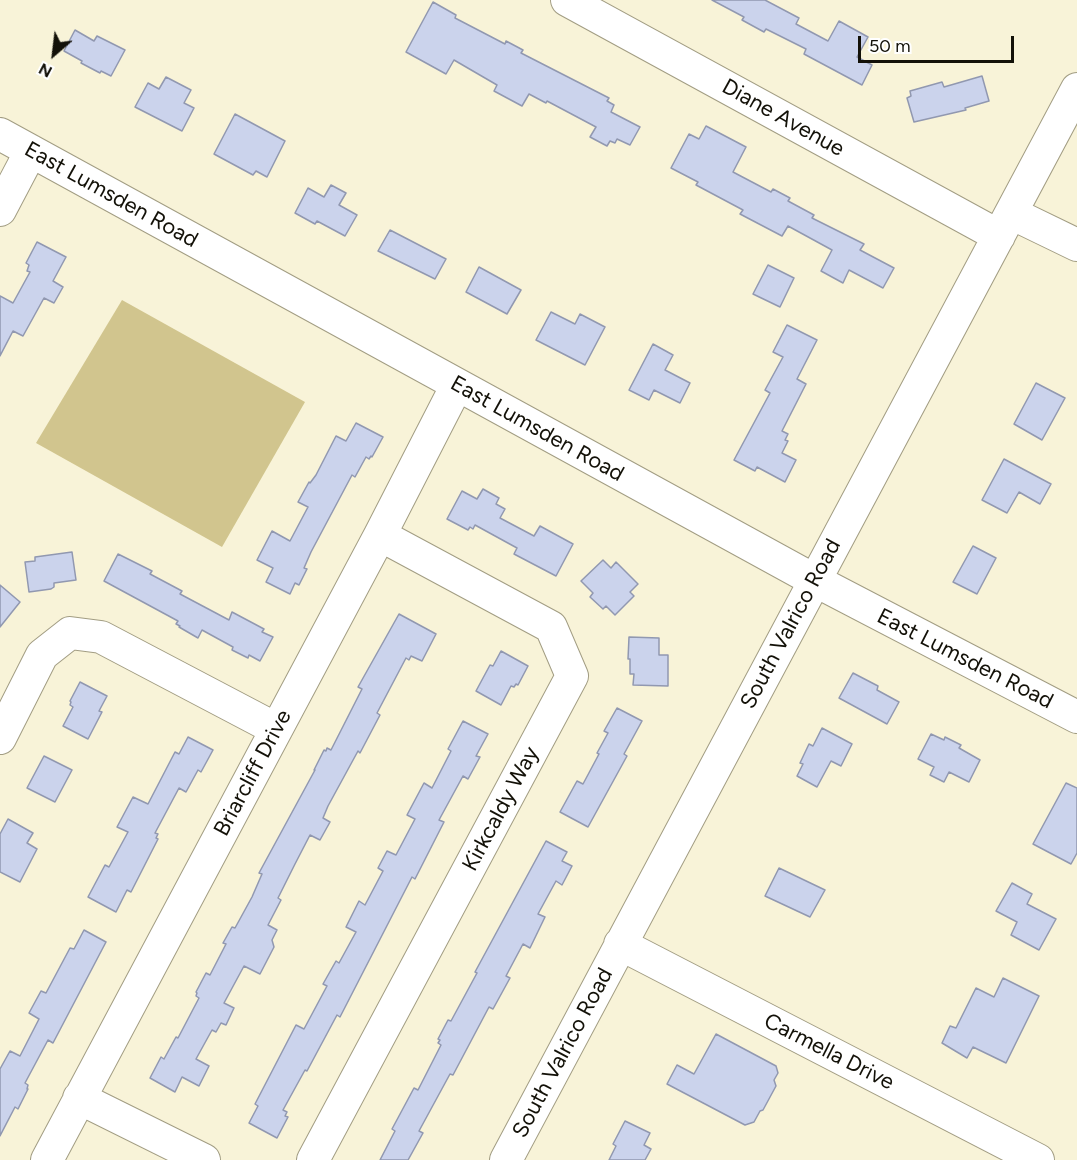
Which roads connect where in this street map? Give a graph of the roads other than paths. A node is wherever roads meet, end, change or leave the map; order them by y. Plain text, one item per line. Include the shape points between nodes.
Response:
1 (567, 0) edge
2 (1077, 89) edge
3 (0, 134) edge
4 (32, 152) junction
5 (0, 210) edge
6 (1005, 225) junction
7 (1077, 245) edge
8 (457, 385) junction
9 (380, 535) junction
10 (814, 580) junction
11 (1077, 717) edge
12 (276, 729) junction
13 (0, 738) edge
14 (620, 944) junction
15 (80, 1098) junction
16 (47, 1160) edge
17 (204, 1160) edge
18 (313, 1160) edge
19 (506, 1160) edge
20 (1038, 1160) edge

1 - 6 street, Diane Avenue
2 - 6 street, South Valrico Road
3 - 4 street, East Lumsden Road
4 - 5 street
4 - 8 street, East Lumsden Road
6 - 7 street, Diane Avenue
6 - 10 street, South Valrico Road
8 - 9 street, Briarcliff Drive
8 - 10 street, East Lumsden Road
9 - 12 street, Briarcliff Drive
9 - 18 street, Kirkcaldy Way via 551,627 572,676
10 - 11 street, East Lumsden Road
10 - 14 street, South Valrico Road
12 - 13 street via 101,636 70,633 42,655
12 - 15 street, Briarcliff Drive
14 - 19 street, South Valrico Road
14 - 20 street, Carmella Drive
15 - 16 street, Briarcliff Drive
15 - 17 street

